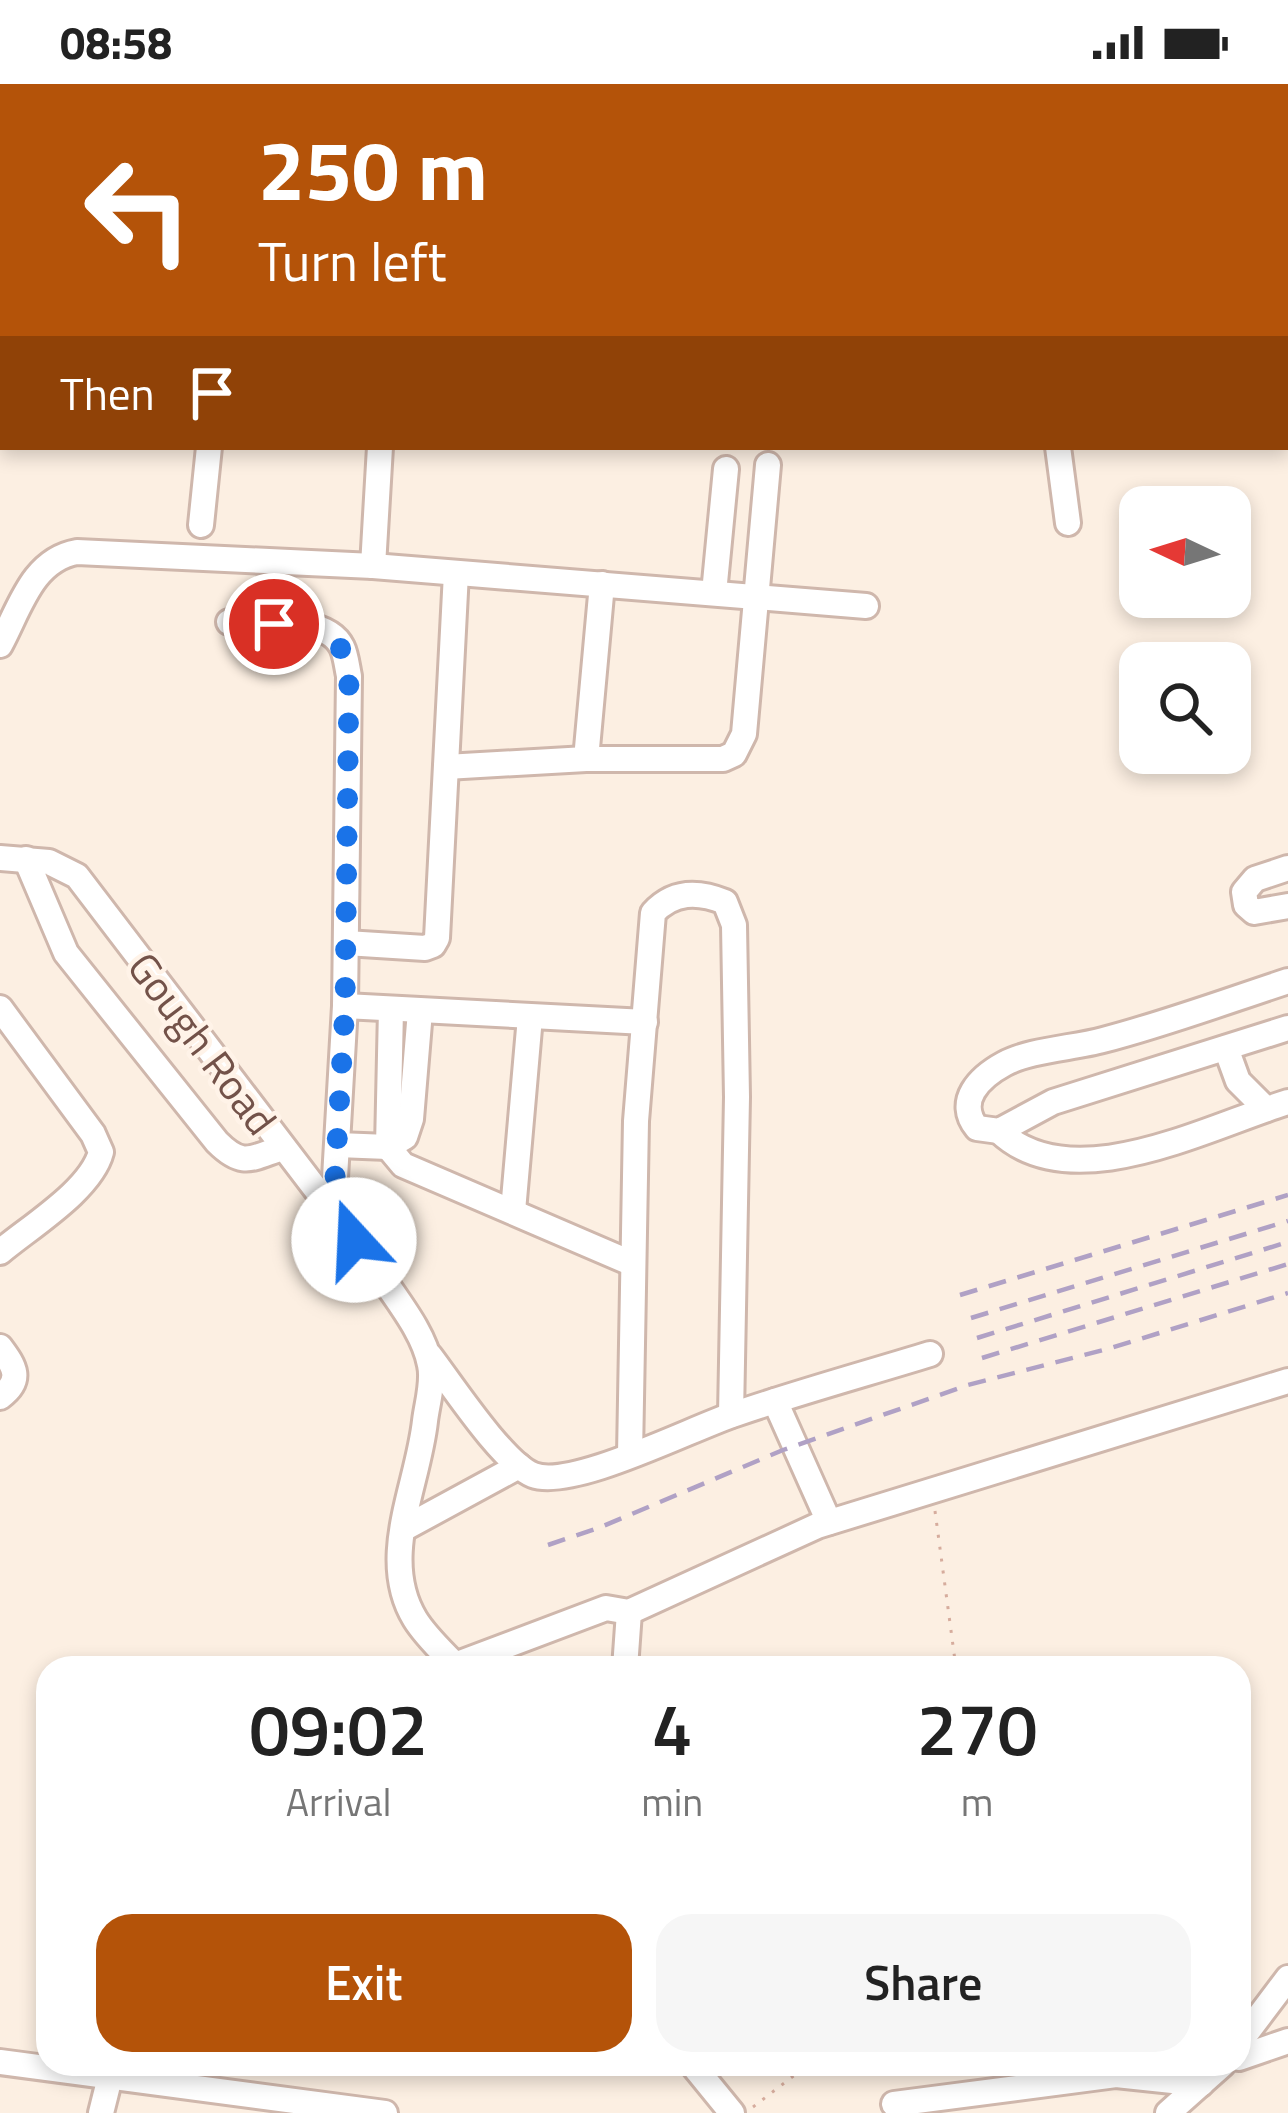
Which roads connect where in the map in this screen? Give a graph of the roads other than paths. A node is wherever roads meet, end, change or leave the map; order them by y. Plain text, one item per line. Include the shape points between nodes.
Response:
1 (208, 450) edge
2 (380, 450) edge
3 (1058, 450) edge
4 (769, 465) dead end
5 (726, 470) dead end
6 (1067, 524) dead end
7 (201, 525) dead end
8 (373, 566) junction
9 (456, 572) junction
10 (602, 584) junction
11 (713, 593) junction
12 (754, 597) junction
13 (866, 606) dead end
14 (230, 622) dead end
15 (0, 645) edge
16 (586, 759) junction
17 (446, 767) junction
18 (0, 858) edge
19 (26, 859) junction
20 (1288, 868) edge
21 (1288, 906) edge
22 (346, 943) junction
23 (1288, 981) edge
24 (345, 1006) junction
25 (0, 1008) edge
26 (391, 1009) junction
27 (420, 1011) junction
28 (530, 1017) junction
29 (645, 1022) junction
30 (1288, 1028) edge
31 (1226, 1048) junction
32 (1277, 1106) edge
33 (999, 1131) junction
34 (338, 1145) junction
35 (388, 1147) junction
36 (283, 1148) junction
37 (513, 1211) junction
38 (333, 1212) junction
39 (0, 1252) edge
40 (631, 1263) junction
41 (0, 1347) edge
42 (425, 1350) junction
43 (930, 1354) dead end
44 (1288, 1381) edge
45 (0, 1397) edge
46 (775, 1401) junction
47 (731, 1415) junction
48 (630, 1455) junction
49 (520, 1466) junction
50 (829, 1522) junction
51 (403, 1529) junction
52 (629, 1612) junction
53 (448, 1656) edge
54 (483, 1656) edge
55 (626, 1656) edge
56 (1288, 1978) edge
57 (1251, 2027) edge
58 (1288, 2041) edge
59 (1251, 2054) edge
60 (0, 2062) edge
61 (36, 2067) edge
62 (103, 2076) edge
63 (702, 2076) edge
64 (1108, 2076) edge
65 (1125, 2076) edge
66 (1210, 2076) edge
67 (110, 2077) junction
68 (1201, 2084) junction
69 (894, 2104) dead end
70 (101, 2113) edge
71 (385, 2113) edge
72 (733, 2113) edge
73 (1168, 2113) edge

1 - 7 street
2 - 8 street
3 - 6 street
4 - 12 street
5 - 11 street
8 - 9 street
8 - 15 street via 53,556
9 - 10 street
9 - 17 street
10 - 11 street
10 - 16 street
11 - 12 street
12 - 13 street
12 - 16 street via 744,734 734,754
14 - 22 street via 319,627 343,649
16 - 17 street
17 - 22 street via 433,945
18 - 19 street, Gough Road
19 - 36 street, Gough Road via 77,876
19 - 36 street via 66,953 217,1142 244,1160
20 - 21 street via 1255,879 1244,892 1254,912
22 - 24 street
23 - 33 street via 1009,1061 968,1098 977,1128
24 - 26 street
24 - 34 street
25 - 39 street via 101,1152 80,1186
26 - 27 street
26 - 35 street
27 - 28 street
27 - 35 street via 410,1128
28 - 29 street
28 - 37 street
29 - 40 street
29 - 47 street via 653,913 679,895 725,902 734,925
30 - 31 street
31 - 32 street via 1238,1081
31 - 33 street via 1053,1102
32 - 33 street via 1077,1162 1035,1154
34 - 35 street
34 - 38 street
35 - 37 street via 416,1172
36 - 38 street, Gough Road
37 - 40 street
38 - 42 street, Gough Road
40 - 48 street
41 - 45 street via 17,1373
42 - 49 street
42 - 51 street, Gough Road via 431,1373 421,1460
43 - 46 street
44 - 50 street
46 - 47 street
46 - 50 street
47 - 48 street
48 - 49 street via 546,1478
49 - 51 street
50 - 52 street
51 - 53 street, Gough Road via 403,1598
52 - 54 street via 606,1608
52 - 55 street
56 - 57 street
58 - 59 street
60 - 61 street
62 - 67 street
63 - 72 street
64 - 69 street
65 - 68 street
66 - 68 street
67 - 70 street
67 - 71 street
68 - 73 street

